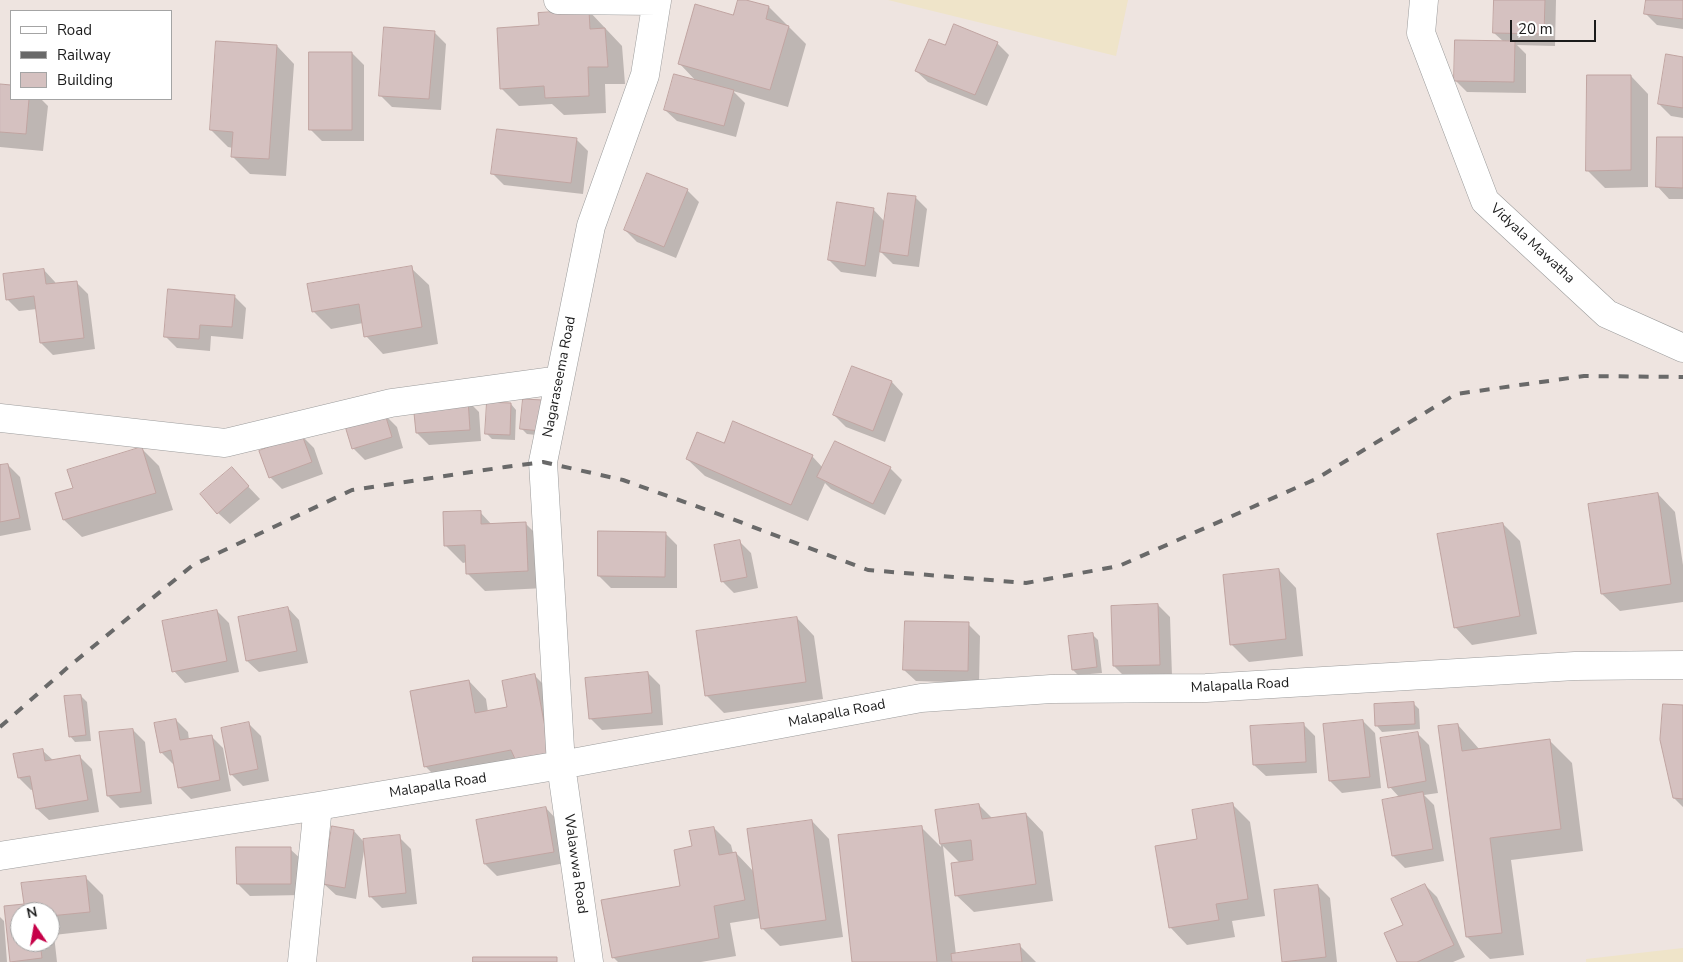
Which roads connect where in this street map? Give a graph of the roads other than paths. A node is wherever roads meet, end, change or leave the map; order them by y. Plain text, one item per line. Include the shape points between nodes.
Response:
1 (558, 0) edge
2 (657, 0) edge
3 (1424, 0) edge
4 (1683, 348) edge
5 (559, 380) junction
6 (0, 418) edge
7 (1683, 665) edge
8 (562, 765) junction
9 (318, 806) junction
10 (0, 856) edge
11 (302, 962) edge
12 (588, 962) edge

1 - 2 street
2 - 5 street, Nagaraseema Road via 645,75 591,226
3 - 4 street, Vidyala Mawatha via 1421,33 1485,201 1607,314
5 - 6 street via 391,403 224,443
5 - 8 street, Nagaraseema Road via 543,462
7 - 8 street, Malapalla Road via 1575,666 1206,688 1051,689 921,698
8 - 9 street, Malapalla Road
8 - 12 street, Walawwa Road
9 - 10 street, Malapalla Road
9 - 11 street

